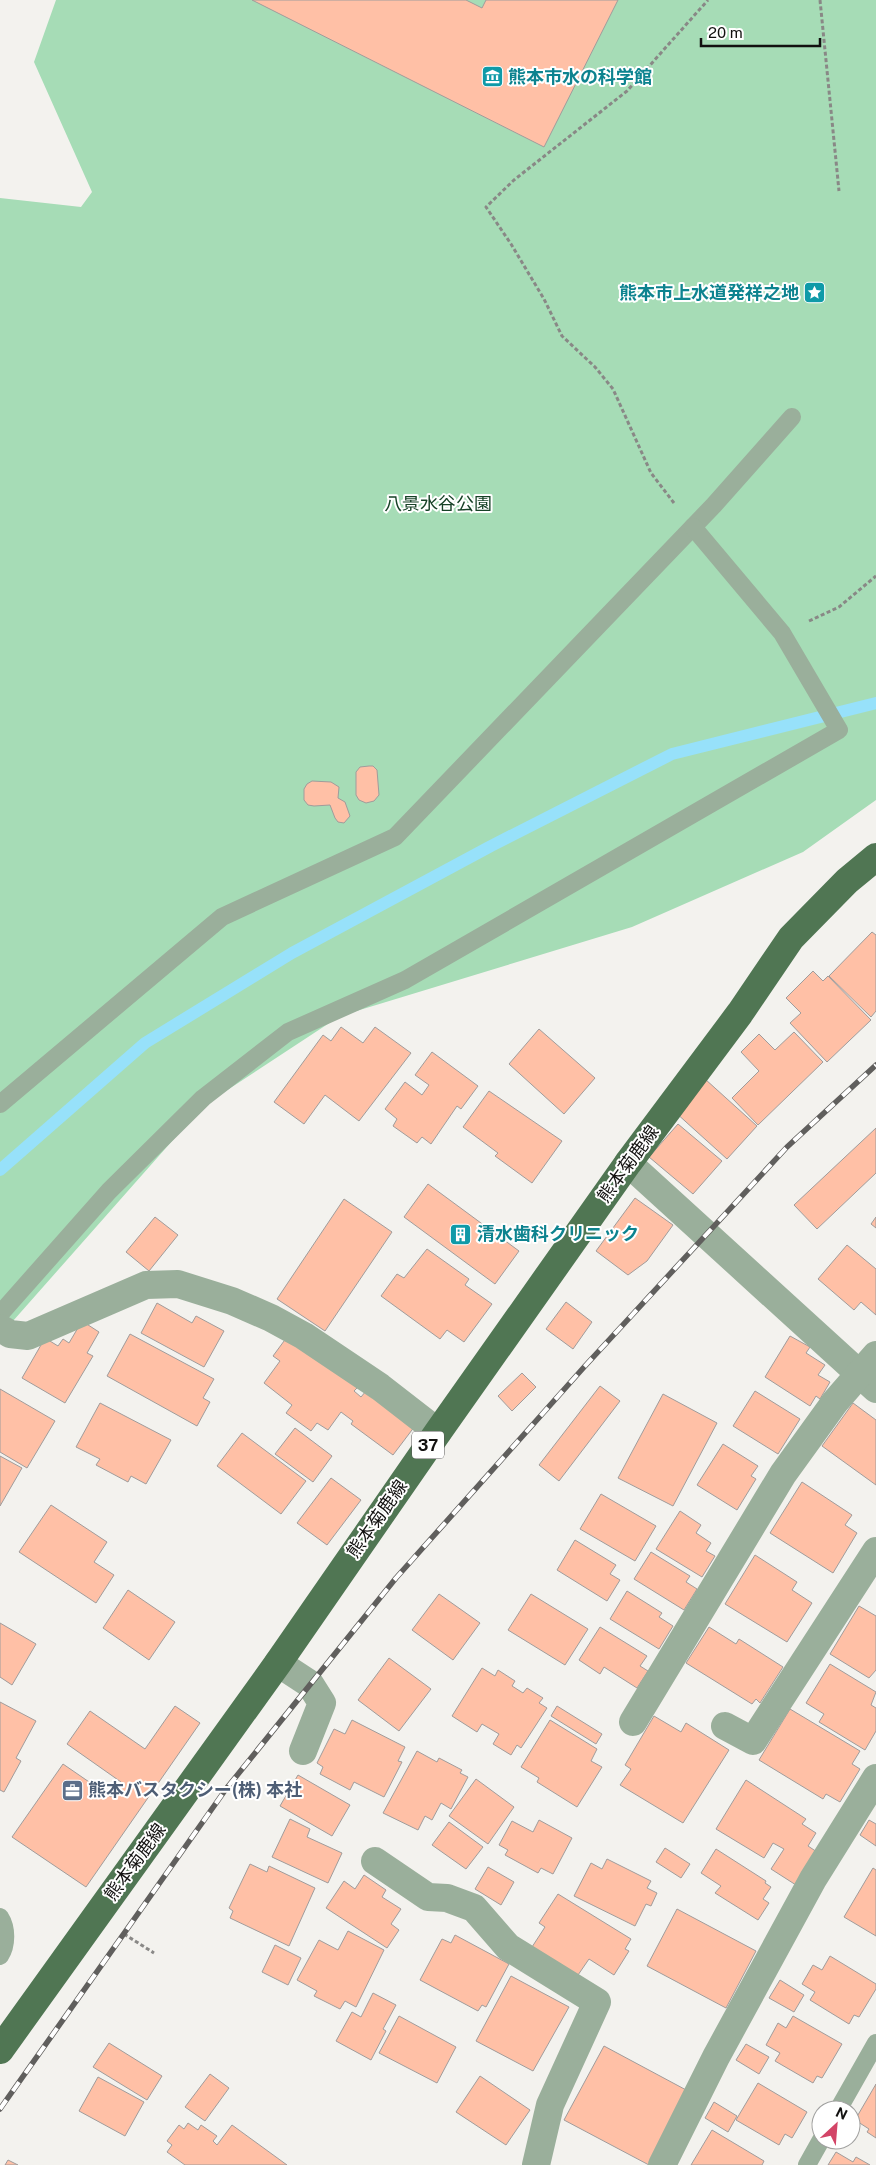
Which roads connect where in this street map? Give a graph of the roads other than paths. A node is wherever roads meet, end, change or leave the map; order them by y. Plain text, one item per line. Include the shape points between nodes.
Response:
1 (792, 417) dead end
2 (692, 527) junction
3 (876, 857) edge
4 (0, 1104) edge
5 (628, 1162) junction
6 (0, 1314) edge
7 (0, 1328) edge
8 (871, 1372) edge
9 (438, 1432) junction
10 (876, 1551) edge
11 (278, 1663) junction
12 (633, 1722) dead end
13 (725, 1726) dead end
14 (303, 1751) dead end
15 (876, 1778) edge
16 (375, 1861) dead end
17 (0, 1917) edge
18 (0, 1956) edge
19 (876, 2043) edge
20 (0, 2050) edge
21 (844, 2100) edge
22 (815, 2150) edge
23 (536, 2165) edge
24 (662, 2165) edge
25 (807, 2165) edge

1 - 2 lane
2 - 4 lane via 395,837 222,917
2 - 6 lane via 782,633 839,730 405,980 288,1032 203,1098 110,1191
3 - 5 main road, 熊本菊鹿線 / 37 via 847,881 791,938 740,1013
5 - 8 street
5 - 9 main road, 熊本菊鹿線 / 37
7 - 9 street via 10,1334 28,1336 146,1285 178,1284 232,1301 304,1336 380,1387
8 - 12 street via 835,1402 783,1474
9 - 11 main road, 熊本菊鹿線 / 37
10 - 13 street via 752,1741
11 - 14 street via 310,1684 322,1703
11 - 20 main road, 熊本菊鹿線 / 37
15 - 24 street via 813,1879 716,2057
16 - 23 street via 428,1897 447,1898 474,1908 508,1947 597,2002 550,2105
17 - 18 lane via 6,1926
19 - 21 lane
22 - 25 lane

